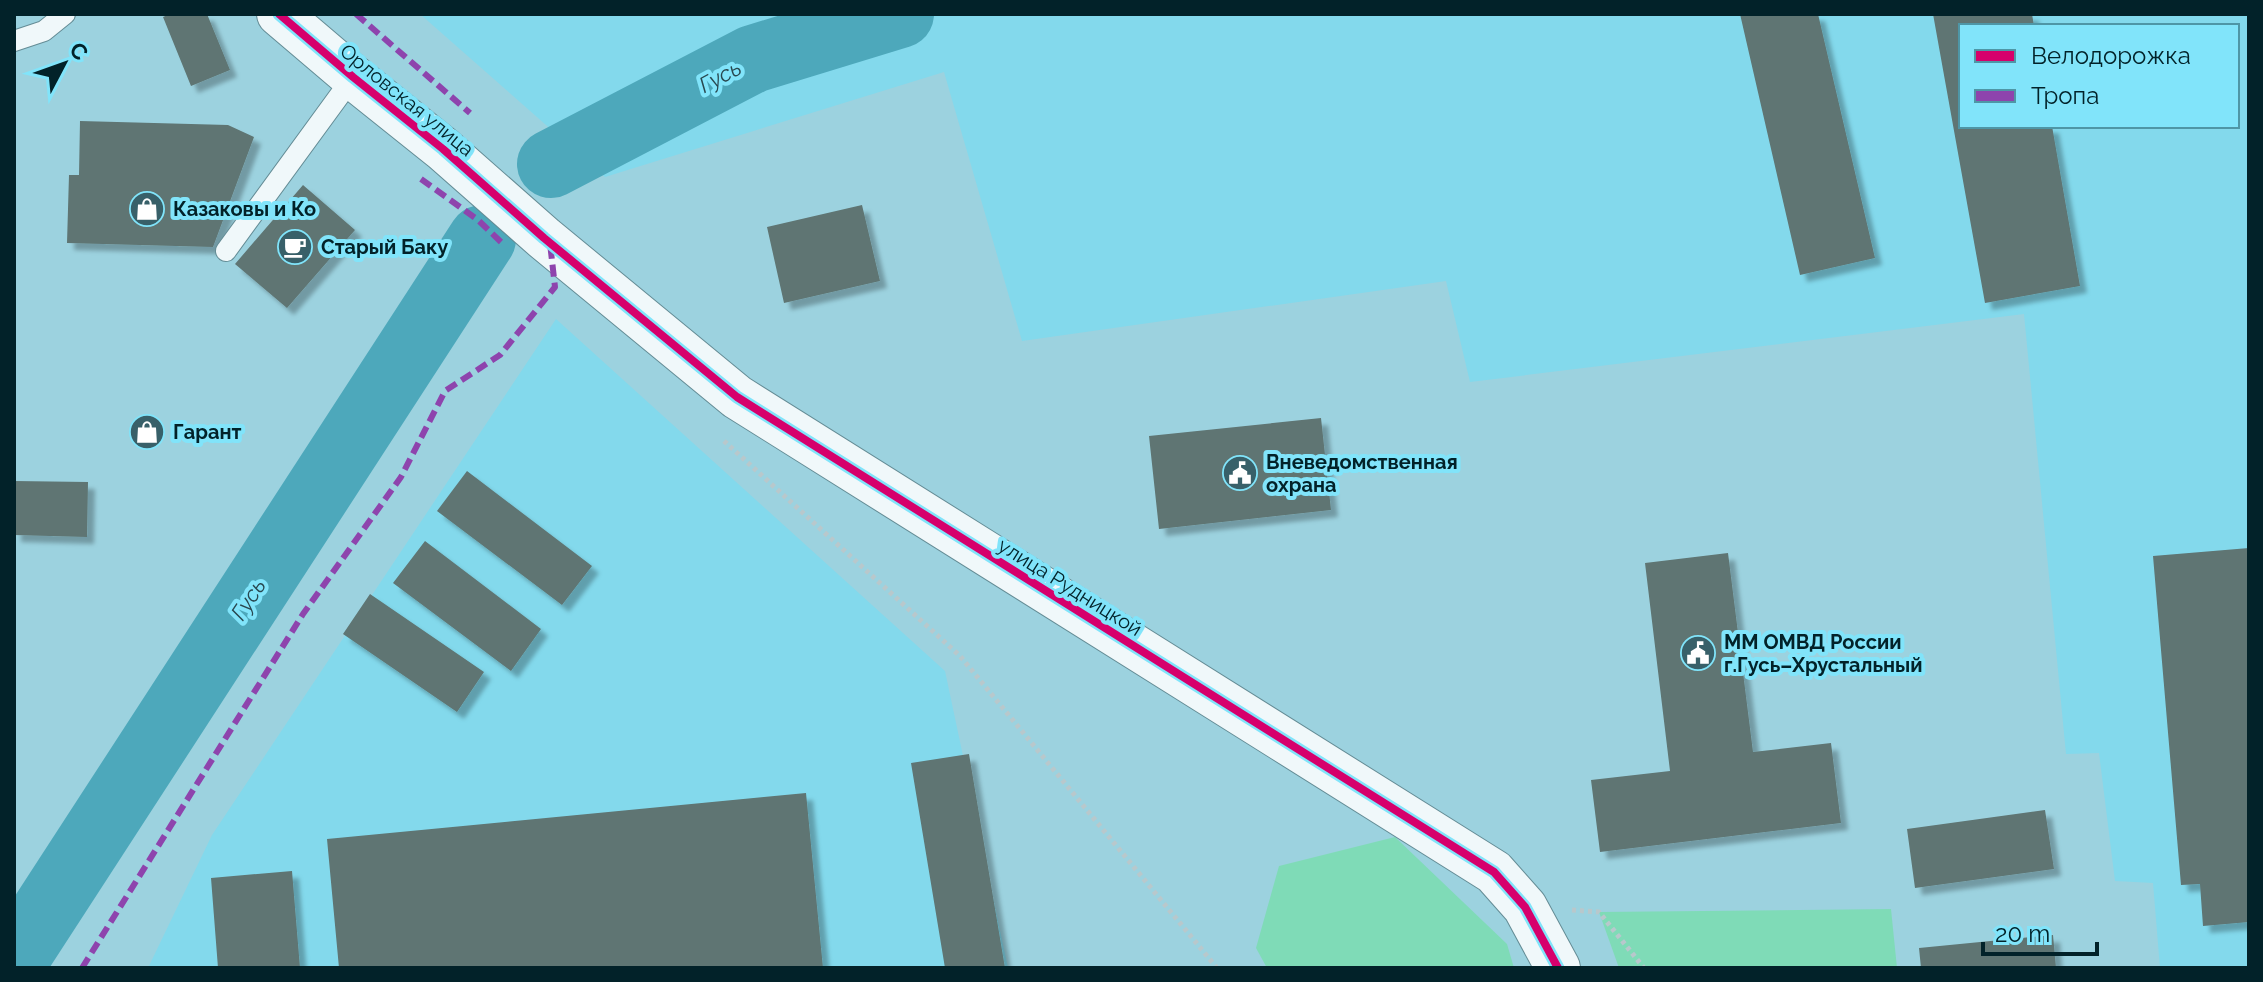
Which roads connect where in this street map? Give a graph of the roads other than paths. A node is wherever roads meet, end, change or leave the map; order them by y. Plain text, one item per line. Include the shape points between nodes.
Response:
1 (65, 14) edge
2 (279, 14) edge
3 (14, 41) edge
4 (353, 77) junction
5 (550, 243) joint
6 (226, 251) dead end
7 (1558, 968) edge

1 - 3 lane via 44,31
2 - 4 street, Орловская улица
4 - 5 street, Орловская улица
4 - 6 lane
5 - 7 street, улица Рудницкой via 737,397 1494,872 1525,907

